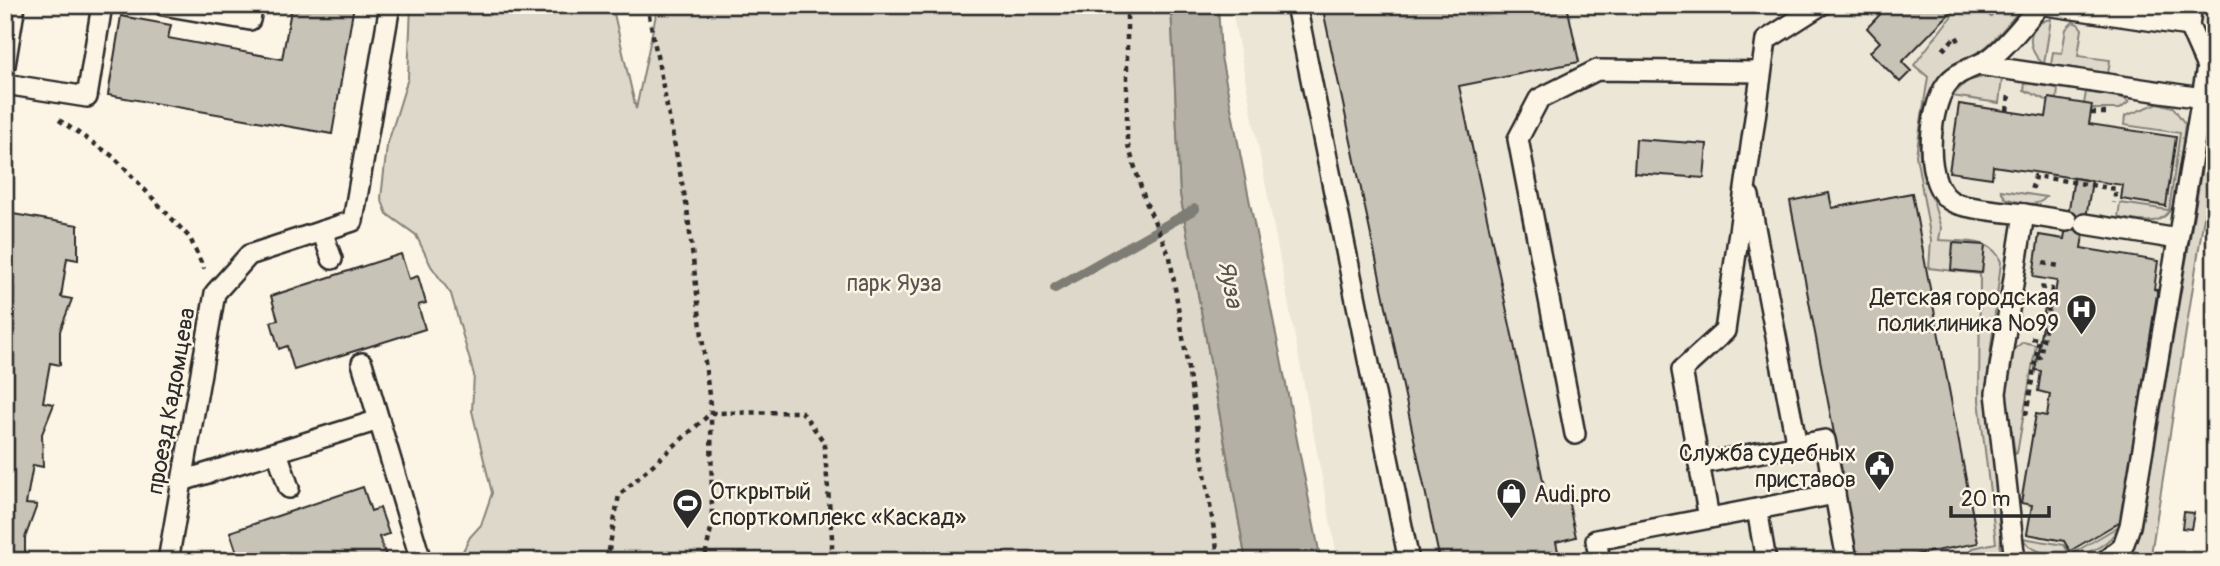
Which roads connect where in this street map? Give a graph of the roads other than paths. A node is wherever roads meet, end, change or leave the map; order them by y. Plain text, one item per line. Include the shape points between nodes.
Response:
1 (16, 5) edge
2 (102, 5) edge
3 (163, 5) edge
4 (253, 5) edge
5 (390, 5) edge
6 (1296, 5) edge
7 (1821, 5) edge
8 (2040, 5) edge
9 (2046, 5) edge
10 (2192, 5) edge
11 (2189, 26) junction
12 (5, 65) edge
13 (1979, 65) junction
14 (1760, 72) junction
15 (5, 84) edge
16 (2202, 99) junction
17 (1746, 179) junction
18 (2024, 214) junction
19 (322, 231) junction
20 (2178, 239) junction
21 (332, 259) dead end
22 (362, 363) dead end
23 (379, 419) junction
24 (1575, 434) dead end
25 (1797, 446) junction
26 (277, 452) junction
27 (1699, 464) junction
28 (182, 481) junction
29 (289, 488) dead end
30 (1835, 494) junction
31 (1756, 509) junction
32 (1709, 518) junction
33 (1846, 554) dead end
34 (169, 561) edge
35 (421, 561) edge
36 (1409, 561) edge
37 (1600, 561) edge
38 (1766, 561) edge
39 (2015, 561) edge
40 (2105, 561) edge

1 - 12 lane
2 - 15 lane via 87,97
3 - 4 lane via 250,20
5 - 19 lane, проезд Кадомцева via 354,221
6 - 36 lane
7 - 14 lane via 1766,40
8 - 13 lane
9 - 11 lane
10 - 11 lane
11 - 16 lane via 2207,67
13 - 16 lane
13 - 18 lane via 1948,82 1936,106 1930,142 1941,193 1954,203
14 - 17 lane
14 - 24 lane via 1597,70 1539,99 1518,139
16 - 20 lane
17 - 25 lane
17 - 27 lane via 1725,331 1682,370
18 - 20 lane
18 - 39 lane via 1996,393
19 - 21 lane
19 - 28 lane, проезд Кадомцева via 249,255 215,293
20 - 40 lane via 2130,526 2123,547
22 - 23 lane
23 - 26 lane
23 - 35 lane
25 - 27 lane
25 - 30 lane via 1825,440
26 - 28 lane
26 - 29 lane
27 - 32 lane
28 - 34 lane, проезд Кадомцева
30 - 31 lane
30 - 33 lane
31 - 32 lane
31 - 38 lane
32 - 37 lane via 1596,540

